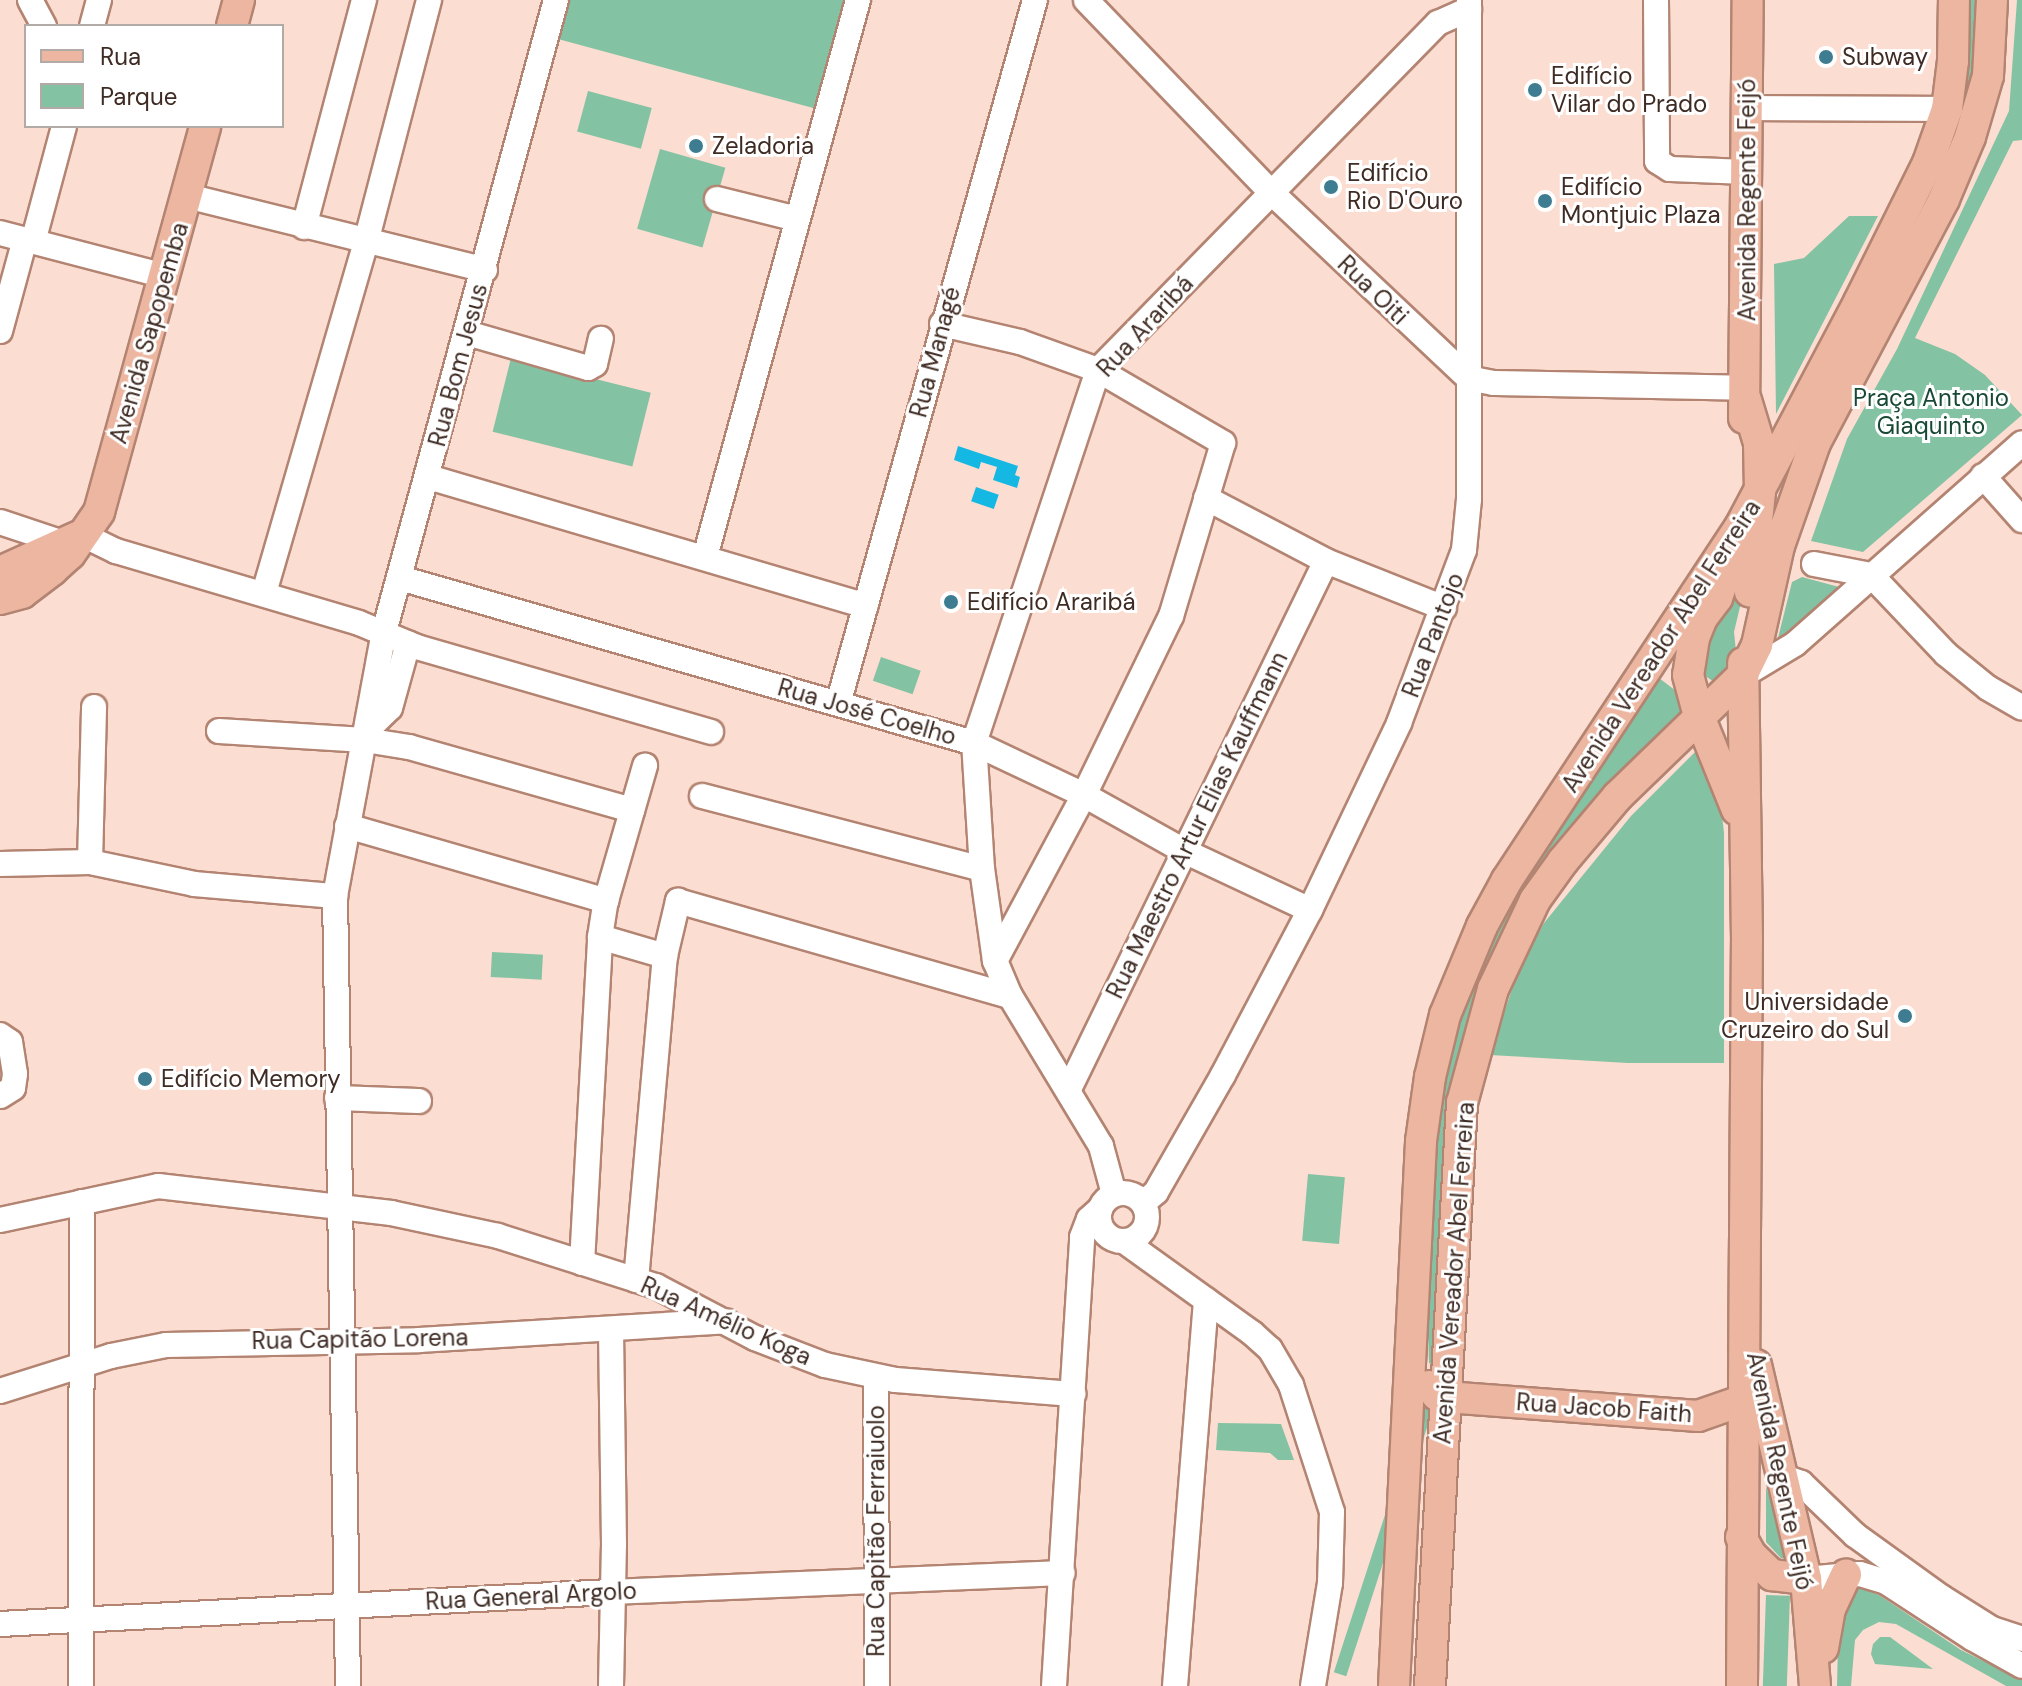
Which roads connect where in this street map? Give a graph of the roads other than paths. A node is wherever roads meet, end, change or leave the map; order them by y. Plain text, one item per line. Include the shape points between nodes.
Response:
1 (30, 0) edge
2 (99, 0) edge
3 (239, 0) edge
4 (364, 0) edge
5 (429, 0) edge
6 (556, 0) edge
7 (858, 0) edge
8 (1035, 0) edge
9 (1086, 0) edge
10 (1656, 0) edge
11 (1748, 0) edge
12 (1954, 0) edge
13 (1992, 0) edge
14 (1469, 4) edge
15 (43, 24) edge
16 (93, 24) edge
17 (233, 24) edge
18 (1748, 108) junction
19 (1947, 109) junction
20 (63, 128) edge
21 (204, 128) edge
22 (1747, 172) junction
23 (1273, 194) junction
24 (187, 196) junction
25 (717, 199) dead end
26 (797, 219) junction
27 (304, 227) junction
28 (0, 233) edge
29 (29, 241) junction
30 (366, 242) junction
31 (485, 270) junction
32 (165, 276) junction
33 (942, 324) junction
34 (0, 331) edge
35 (467, 333) junction
36 (601, 339) dead end
37 (1098, 370) junction
38 (1468, 378) junction
39 (1746, 394) junction
40 (2022, 443) edge
41 (1983, 476) junction
42 (428, 477) junction
43 (1760, 492) junction
44 (1206, 498) junction
45 (2022, 520) edge
46 (0, 522) edge
47 (1741, 525) junction
48 (71, 544) junction
49 (705, 557) junction
50 (1326, 561) junction
51 (1814, 564) dead end
52 (1871, 575) junction
53 (400, 578) junction
54 (10, 581) edge
55 (264, 593) junction
56 (865, 606) junction
57 (1444, 608) junction
58 (0, 614) edge
59 (384, 632) junction
60 (408, 643) junction
61 (1742, 676) junction
62 (838, 704) junction
63 (94, 707) dead end
64 (2022, 708) edge
65 (1699, 716) junction
66 (219, 731) dead end
67 (711, 732) dead end
68 (366, 736) junction
69 (974, 743) junction
70 (645, 766) dead end
71 (1084, 795) junction
72 (702, 796) dead end
73 (632, 810) junction
74 (347, 826) junction
75 (1747, 844) junction
76 (1184, 851) junction
77 (90, 862) junction
78 (0, 864) edge
79 (982, 869) junction
80 (335, 896) junction
81 (606, 901) junction
82 (1310, 910) junction
83 (600, 937) junction
84 (665, 956) junction
85 (995, 961) junction
86 (1010, 996) junction
87 (0, 1035) edge
88 (1069, 1089) junction
89 (6, 1092) edge
90 (337, 1098) junction
91 (419, 1101) dead end
92 (82, 1202) junction
93 (338, 1207) junction
94 (0, 1220) edge
95 (1117, 1221) junction
96 (582, 1263) junction
97 (636, 1280) junction
98 (1206, 1300) junction
99 (726, 1321) junction
100 (611, 1329) junction
101 (344, 1341) junction
102 (1411, 1353) junction
103 (81, 1365) junction
104 (876, 1377) junction
105 (0, 1391) edge
106 (1073, 1394) junction
107 (1446, 1397) junction
108 (1751, 1400) junction
109 (1698, 1416) junction
110 (1743, 1450) junction
111 (1784, 1477) junction
112 (1742, 1493) junction
113 (1741, 1537) junction
114 (1063, 1573) junction
115 (1846, 1574) junction
116 (1806, 1579) junction
117 (877, 1581) junction
118 (611, 1592) junction
119 (348, 1606) junction
120 (81, 1619) junction
121 (0, 1624) edge
122 (2022, 1639) edge
123 (2022, 1666) edge
124 (81, 1686) edge
125 (348, 1686) edge
126 (611, 1686) edge
127 (877, 1686) edge
128 (1054, 1686) edge
129 (1175, 1686) edge
130 (1313, 1686) edge
131 (1394, 1686) edge
132 (1430, 1686) edge
133 (1742, 1686) edge
134 (1816, 1686) edge

1 - 15 street
2 - 16 street
3 - 17 main road
4 - 27 street
5 - 30 street
6 - 31 street, Rua Bom Jesus
7 - 26 street
8 - 33 street, Rua Managé
9 - 23 street, Rua Oiti
10 - 22 street via 1657,161 1670,169
11 - 18 main road, Avenida Regente Feijó
12 - 19 main road, Avenida Vereador Abel Ferreira
13 - 61 main road, Avenida Vereador Abel Ferreira via 1988,76 1970,137 1944,199 1818,435 1779,546 1757,645
14 - 23 street, Rua Araribá via 1438,23
14 - 38 street, Rua Pantojo
18 - 19 street
18 - 22 main road, Avenida Regente Feijó
19 - 43 main road, Avenida Vereador Abel Ferreira via 1928,163
20 - 29 street
21 - 24 main road, Avenida Sapopemba
22 - 39 main road, Avenida Regente Feijó
23 - 37 street, Rua Araribá
23 - 38 street, Rua Oiti
24 - 27 street
24 - 32 main road, Avenida Sapopemba
25 - 26 street
26 - 49 street
27 - 30 street
28 - 29 street
29 - 32 street
29 - 34 street
30 - 31 street
30 - 55 street
31 - 35 street, Rua Bom Jesus
32 - 48 main road, Avenida Sapopemba via 102,503 96,520
33 - 37 street via 1020,342
33 - 56 street, Rua Managé
35 - 36 street via 588,368 595,364
35 - 42 street, Rua Bom Jesus
37 - 44 street via 1222,441
37 - 69 street, Rua Araribá
38 - 39 street
38 - 57 street, Rua Pantojo via 1468,530
39 - 43 main road, Avenida Regente Feijó via 1759,443
39 - 47 main road, Avenida Regente Feijó via 1739,471
40 - 41 street
41 - 45 street
41 - 52 street
42 - 49 street
42 - 53 street, Rua Bom Jesus
43 - 47 main road, Avenida Vereador Abel Ferreira
43 - 61 main road, Avenida Regente Feijó
44 - 50 street
44 - 71 street via 1171,616
46 - 48 street
47 - 65 main road, Avenida Regente Feijó via 1726,576 1702,618 1691,652 1688,675
47 - 102 main road, Avenida Vereador Abel Ferreira via 1507,880 1455,989 1425,1109
48 - 54 main road, Avenida Sapopemba
48 - 55 street via 116,551
49 - 56 street
50 - 57 street
50 - 76 street, Rua Maestro Artur Elias Kauffmann
51 - 52 street
52 - 61 street via 1778,657
52 - 64 street via 1946,654
53 - 59 street, Rua Bom Jesus
53 - 62 street, Rua José Coelho
54 - 58 street
55 - 59 street
56 - 62 street, Rua Managé
57 - 82 street, Rua Pantojo via 1388,750
59 - 60 street
59 - 68 street, Rua Bom Jesus
60 - 67 street
60 - 68 street, Rua Bom Jesus via 390,708
61 - 65 main road, Avenida Vereador Abel Ferreira
61 - 75 main road, Avenida Regente Feijó
62 - 69 street, Rua José Coelho
63 - 77 street
65 - 75 main road, Avenida Regente Feijó via 1727,778
65 - 107 main road, Avenida Vereador Abel Ferreira via 1617,797 1563,861 1535,900 1493,989 1462,1103
66 - 68 street
68 - 73 street
68 - 74 street, Rua Bom Jesus
69 - 71 street, Rua José Coelho
69 - 79 street
70 - 73 street
71 - 76 street, Rua José Coelho
71 - 85 street
72 - 79 street
73 - 81 street
74 - 80 street, Rua Bom Jesus
74 - 81 street
75 - 108 main road, Avenida Regente Feijó via 1744,1304
76 - 82 street, Rua José Coelho
76 - 88 street, Rua Maestro Artur Elias Kauffmann
77 - 78 street
77 - 80 street via 194,884
79 - 85 street
80 - 90 street, Rua Bom Jesus
81 - 83 street
82 - 95 street, Rua Pantojo via 1156,1192 1143,1203 1147,1217
83 - 84 street
83 - 96 street
84 - 86 street via 678,901
84 - 97 street
85 - 86 street
86 - 88 street
87 - 89 street via 13,1052
88 - 95 street via 1101,1146
90 - 91 street
90 - 93 street, Rua Bom Jesus
92 - 93 street, Rua Amélio Koga via 158,1186
92 - 94 street, Rua Amélio Koga
92 - 103 street
93 - 96 street, Rua Amélio Koga via 441,1221
93 - 101 street, Rua Bom Jesus
95 - 98 street
95 - 106 street via 1080,1260
96 - 97 street, Rua Amélio Koga
97 - 99 street, Rua Amélio Koga
98 - 129 street
98 - 130 street via 1252,1333 1281,1365 1325,1485 1333,1544
99 - 100 street, Rua Capitão Lorena
99 - 104 street, Rua Amélio Koga via 786,1352
100 - 101 street, Rua Capitão Lorena
100 - 118 street
101 - 103 street, Rua Capitão Lorena via 143,1347
101 - 119 street, Rua Bom Jesus
102 - 107 main road via 1430,1390
102 - 131 main road, Avenida Vereador Abel Ferreira
103 - 105 street, Rua Capitão Lorena
103 - 120 street
104 - 106 street, Rua Amélio Koga
104 - 117 street, Rua Capitão Ferraiuolo
106 - 114 street
107 - 109 main road, Rua Jacob Faith
107 - 132 main road, Avenida Vereador Abel Ferreira
108 - 109 main road, Rua Jacob Faith
108 - 110 main road, Avenida Regente Feijó
108 - 111 main road, Avenida Regente Feijó
109 - 110 main road
110 - 112 main road, Avenida Regente Feijó
111 - 112 main road via 1764,1479
111 - 116 main road, Avenida Regente Feijó
111 - 122 street via 1801,1483 1855,1535 1941,1597 1992,1629
112 - 113 main road, Avenida Regente Feijó
113 - 116 main road via 1772,1575
113 - 133 main road, Avenida Regente Feijó
114 - 117 street, Rua General Argolo
114 - 128 street
115 - 116 street
115 - 123 street via 1886,1582
115 - 134 main road via 1830,1609
116 - 134 main road, Avenida Regente Feijó
117 - 118 street, Rua General Argolo
117 - 127 street, Rua Capitão Ferraiuolo
118 - 119 street, Rua General Argolo
118 - 126 street
119 - 120 street, Rua General Argolo
119 - 125 street, Rua Bom Jesus
120 - 121 street, Rua General Argolo
120 - 124 street

